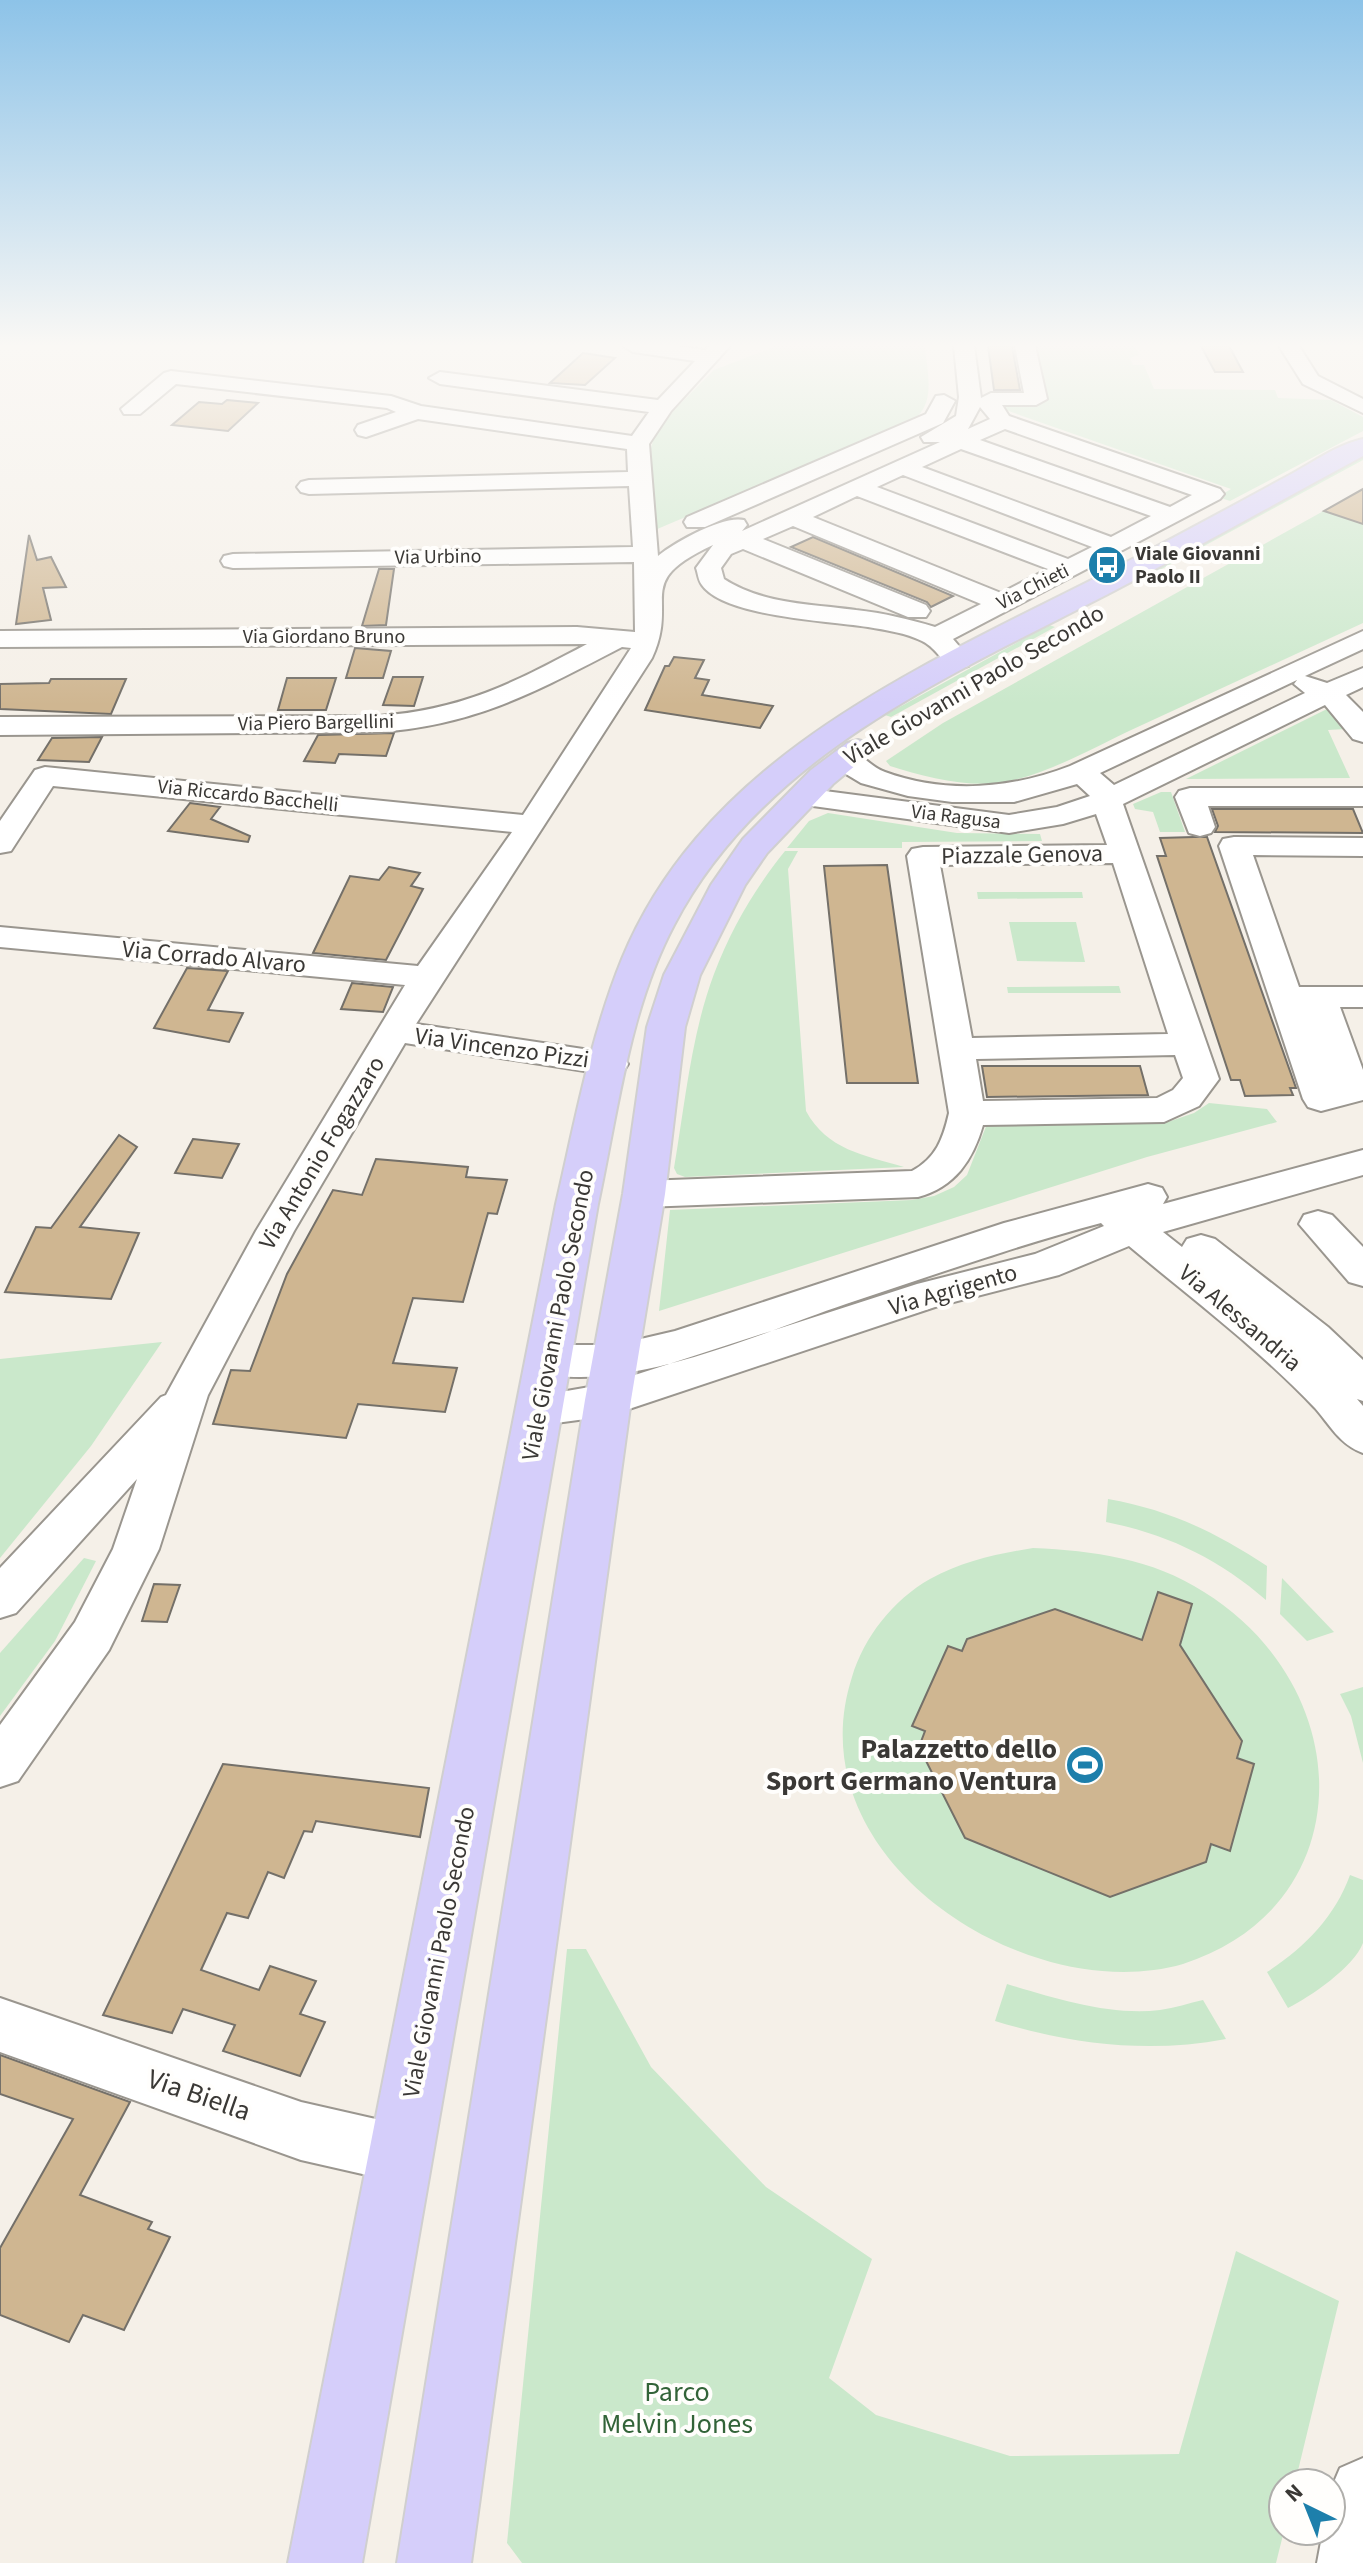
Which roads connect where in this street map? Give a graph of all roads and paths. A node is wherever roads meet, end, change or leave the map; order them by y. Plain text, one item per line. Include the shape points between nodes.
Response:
1 (639, 466) edge
2 (825, 466) edge
3 (840, 466) edge
4 (894, 466) edge
5 (905, 466) edge
6 (1060, 466) edge
7 (1109, 466) edge
8 (1326, 466) edge
9 (1363, 466) edge
10 (902, 467) junction
11 (639, 479) junction
12 (864, 479) junction
13 (309, 487) dead end
14 (725, 509) junction
15 (1171, 515) junction
16 (763, 526) junction
17 (1113, 546) junction
18 (643, 549) junction
19 (233, 561) dead end
20 (1069, 568) junction
21 (647, 593) junction
22 (1002, 603) junction
23 (946, 632) junction
24 (0, 639) edge
25 (1363, 639) edge
26 (631, 640) junction
27 (958, 660) junction
28 (1307, 665) junction
29 (1353, 683) edge
30 (0, 726) edge
31 (1363, 733) edge
32 (847, 757) junction
33 (1080, 772) junction
34 (802, 797) junction
35 (1363, 797) edge
36 (1107, 800) junction
37 (532, 825) junction
38 (1200, 827) dead end
39 (0, 844) edge
40 (1363, 847) edge
41 (1124, 854) junction
42 (0, 937) edge
43 (427, 977) junction
44 (1363, 997) edge
45 (394, 1031) junction
46 (1190, 1044) junction
47 (955, 1049) junction
48 (610, 1064) junction
49 (967, 1113) junction
50 (1363, 1136) edge
51 (1363, 1162) edge
52 (644, 1194) junction
53 (1135, 1214) junction
54 (1318, 1224) dead end
55 (1363, 1272) edge
56 (612, 1380) junction
57 (545, 1384) junction
58 (1363, 1385) edge
59 (187, 1395) junction
60 (1363, 1436) edge
61 (64, 1532) junction
62 (136, 1549) junction
63 (0, 1599) edge
64 (0, 1765) edge
65 (0, 2025) edge
66 (402, 2154) junction
67 (1363, 2491) edge
68 (325, 2563) edge
69 (434, 2563) edge
70 (1350, 2563) edge

1 - 11 street, Via Antonio Fogazzaro
2 - 14 street
3 - 12 street
4 - 12 street
5 - 10 street
6 - 15 street
7 - 15 street, Via Chieti via 1212,494
8 - 27 main road, Viale Giovanni Paolo Secondo
9 - 32 main road, Viale Giovanni Paolo Secondo via 938,701
10 - 12 street
10 - 17 street
11 - 13 street
11 - 18 street, Via Antonio Fogazzaro
12 - 16 street
12 - 16 street
12 - 20 street
14 - 16 street
14 - 18 street
15 - 17 street, Via Chieti
16 - 21 street via 679,551 656,570
16 - 22 street
16 - 23 street
16 - 23 street via 709,560 714,584 735,598
17 - 20 street, Via Chieti
18 - 19 street, Via Urbino
18 - 21 street, Via Antonio Fogazzaro
20 - 22 street, Via Chieti
21 - 26 street, Via Antonio Fogazzaro via 650,617
22 - 23 street, Via Chieti
23 - 27 street
24 - 26 street, Via Giordano Bruno via 577,635
25 - 28 street, Via Ragusa
26 - 30 street, Via Piero Bargellini via 463,712 419,720
26 - 37 street, Via Antonio Fogazzaro via 639,658
27 - 48 main road, Viale Giovanni Paolo Secondo via 865,712 794,762 711,843 657,924 636,971
28 - 29 street
28 - 29 street
28 - 33 street, Via Ragusa
29 - 31 street via 1351,710
29 - 36 street, Via Ragusa
32 - 33 street, Via Ragusa via 879,781 1000,795 1037,789
32 - 34 main road, Viale Giovanni Paolo Secondo
33 - 36 street via 1101,788
34 - 36 street, Via Ragusa via 1009,824 1063,815
34 - 52 main road, Viale Giovanni Paolo Secondo via 755,846 728,885 682,975 666,1027
35 - 38 street via 1190,797
36 - 41 street, Piazzale Genova
37 - 39 street, Via Riccardo Bacchelli via 45,776
37 - 43 street, Via Antonio Fogazzaro
40 - 44 street via 1234,846 1303,997
41 - 46 street, Piazzale Genova
41 - 47 street, Piazzale Genova via 923,856
42 - 43 street, Via Corrado Alvaro
43 - 45 street, Via Antonio Fogazzaro
45 - 48 street, Via Vincenzo Pizzi
45 - 59 street, Via Antonio Fogazzaro via 275,1231
46 - 47 street
46 - 49 street, Piazzale Genova via 1201,1079 1186,1098 1164,1110
47 - 49 street, Piazzale Genova
48 - 57 main road, Viale Giovanni Paolo Secondo via 577,1204
49 - 52 street, Piazzale Genova via 949,1164 918,1184
50 - 53 street, Via Agrigento via 1256,1163
51 - 53 street, Via Agrigento
52 - 56 main road, Viale Giovanni Paolo Secondo
53 - 56 street, Via Agrigento via 1045,1265
53 - 58 street, Via Alessandria via 1313,1338
53 - 60 street, Via Alessandria via 1302,1368
54 - 55 street
56 - 57 street, Via Agrigento
56 - 69 main road, Viale Giovanni Paolo Secondo
57 - 66 main road, Viale Giovanni Paolo Secondo
59 - 61 street
59 - 62 street, Via Antonio Fogazzaro
61 - 62 street via 102,1520 125,1527
61 - 63 street
62 - 64 street, Via Antonio Fogazzaro via 92,1636
65 - 66 street, Via Biella via 301,2131
66 - 68 main road, Viale Giovanni Paolo Secondo
67 - 70 street

